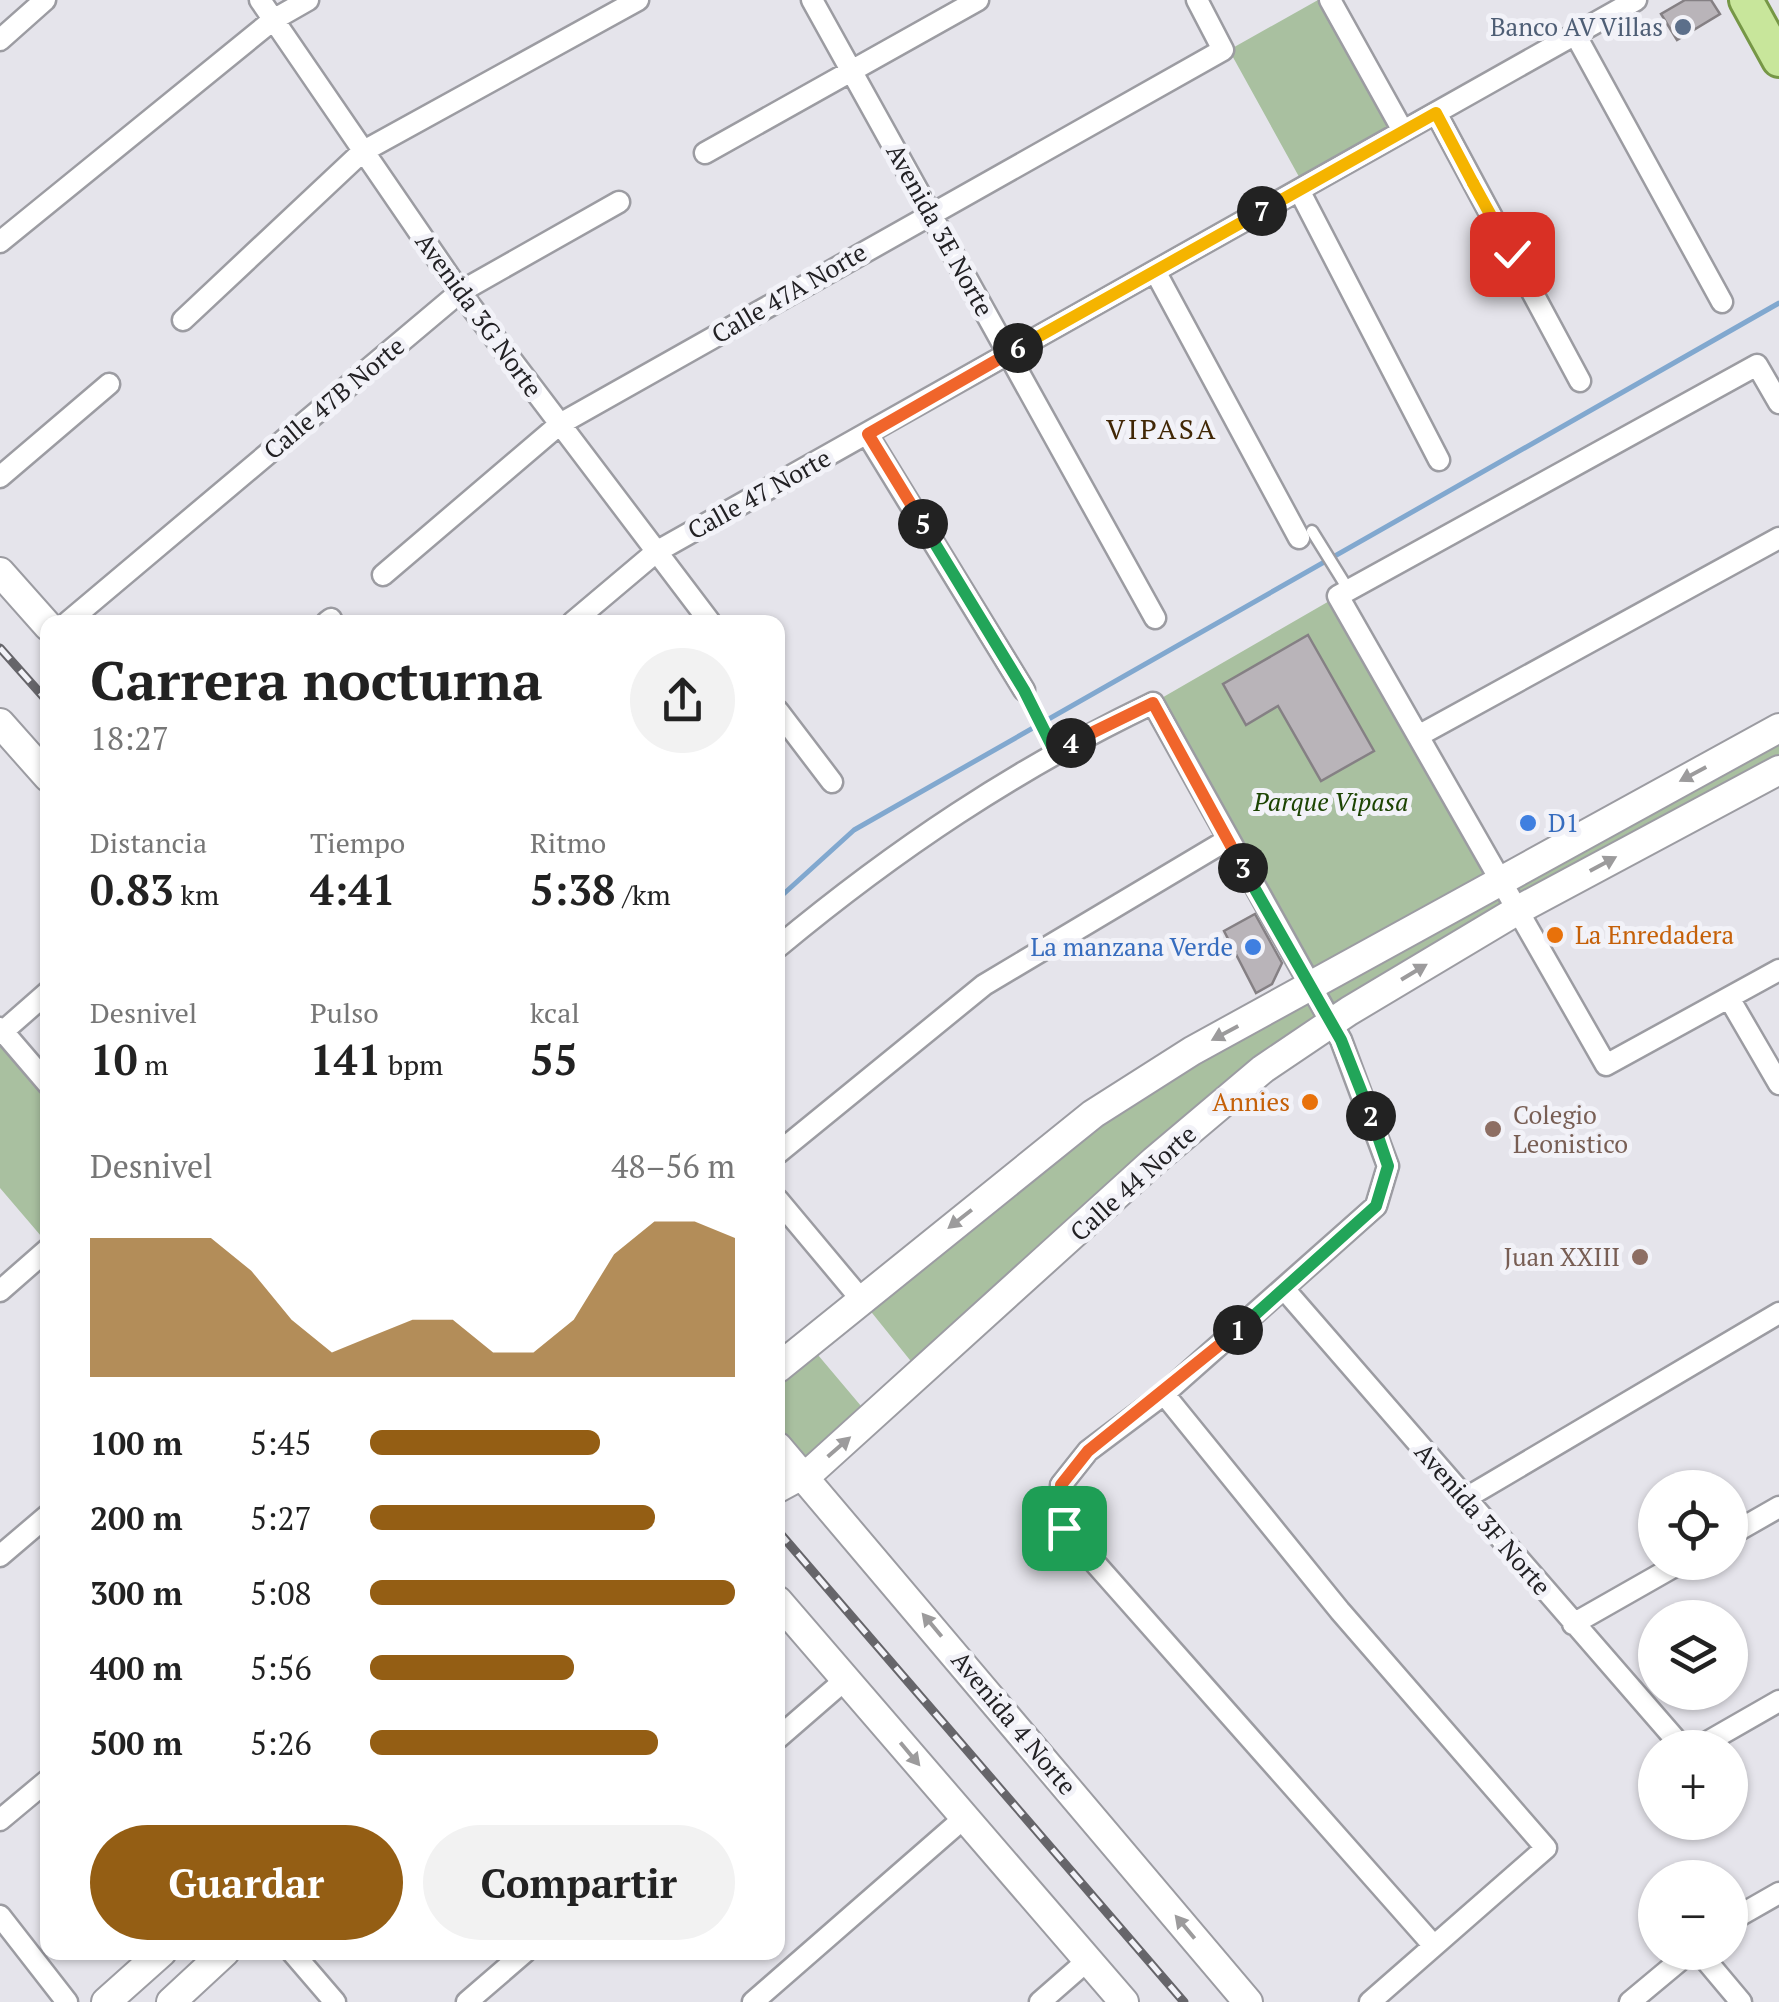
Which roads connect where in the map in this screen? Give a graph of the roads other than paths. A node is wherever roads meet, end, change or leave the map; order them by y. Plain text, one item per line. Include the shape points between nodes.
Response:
1 (45, 0) edge
2 (260, 0) edge
3 (308, 0) edge
4 (638, 0) edge
5 (812, 0) edge
6 (978, 0) edge
7 (1197, 0) edge
8 (1330, 0) edge
9 (1636, 0) edge
10 (1746, 0) edge
11 (273, 20) junction
12 (1575, 34) junction
13 (0, 40) edge
14 (1779, 60) edge
15 (852, 72) junction
16 (1436, 113) junction
17 (1403, 132) junction
18 (362, 152) junction
19 (705, 153) dead end
20 (1299, 190) junction
21 (619, 202) dead end
22 (930, 212) junction
23 (0, 242) edge
24 (1155, 271) junction
25 (460, 292) junction
26 (1722, 302) dead end
27 (183, 320) dead end
28 (1010, 353) junction
29 (1580, 381) dead end
30 (108, 384) dead end
31 (1779, 403) edge
32 (560, 424) junction
33 (868, 434) junction
34 (1439, 460) dead end
35 (0, 477) edge
36 (1306, 534) joint
37 (1779, 538) edge
38 (656, 552) junction
39 (0, 572) edge
40 (383, 574) dead end
41 (1341, 587) junction
42 (76, 615) edge
43 (581, 615) edge
44 (705, 615) edge
45 (40, 617) edge
46 (1155, 618) dead end
47 (1026, 695) joint
48 (785, 720) edge
49 (0, 723) edge
50 (1779, 728) edge
51 (1418, 736) junction
52 (1054, 750) junction
53 (40, 768) edge
54 (1779, 770) edge
55 (832, 782) dead end
56 (1227, 840) junction
57 (1499, 878) junction
58 (1518, 910) junction
59 (785, 942) edge
60 (1779, 970) edge
61 (1312, 988) junction
62 (1728, 998) junction
63 (40, 999) edge
64 (1331, 1022) junction
65 (1, 1031) edge
66 (40, 1075) edge
67 (1779, 1084) edge
68 (785, 1147) edge
69 (785, 1208) edge
70 (40, 1256) edge
71 (1285, 1290) junction
72 (0, 1291) edge
73 (860, 1298) junction
74 (1779, 1313) edge
75 (785, 1362) edge
76 (1164, 1394) junction
77 (785, 1454) edge
78 (804, 1474) junction
79 (785, 1484) edge
80 (1466, 1498) junction
81 (1779, 1507) edge
82 (40, 1524) edge
83 (1748, 1525) edge
84 (0, 1556) edge
85 (1650, 1580) edge
86 (785, 1608) edge
87 (1573, 1624) junction
88 (846, 1679) junction
89 (1779, 1701) edge
90 (1667, 1730) edge
91 (1728, 1730) edge
92 (785, 1732) edge
93 (40, 1787) edge
94 (964, 1818) junction
95 (0, 1820) edge
96 (1779, 1893) edge
97 (1748, 1911) edge
98 (0, 1916) edge
99 (1434, 1946) junction
100 (153, 1960) edge
101 (216, 1960) edge
102 (299, 1960) edge
103 (516, 1960) edge
104 (1088, 1960) junction
105 (1668, 1970) edge
106 (1714, 1970) edge
107 (67, 2002) edge
108 (106, 2002) edge
109 (171, 2002) edge
110 (335, 2002) edge
111 (467, 2002) edge
112 (754, 2002) edge
113 (1040, 2002) edge
114 (1124, 2002) edge
115 (1248, 2002) edge
116 (1370, 2002) edge
117 (1630, 2002) edge
118 (1741, 2002) edge

1 - 13 street
2 - 11 street, Avenida 3G Norte
3 - 11 street
4 - 18 street
5 - 15 street, Avenida 3E Norte
6 - 15 street
7 - 22 street, Calle 47A Norte via 1222,50
8 - 17 street
9 - 12 street, Calle 47 Norte
10 - 14 main road
11 - 18 street, Avenida 3G Norte
11 - 23 street
12 - 16 street, Calle 47 Norte
12 - 26 street
15 - 19 street
15 - 22 street, Avenida 3E Norte
16 - 17 street, Calle 47 Norte
16 - 29 street
17 - 20 street, Calle 47 Norte
18 - 25 street, Avenida 3G Norte
18 - 27 street
20 - 24 street, Calle 47 Norte
20 - 34 street
21 - 25 street, Calle 47B Norte
22 - 28 street, Avenida 3E Norte
22 - 32 street, Calle 47A Norte
24 - 28 street, Calle 47 Norte
24 - 36 street
25 - 32 street, Avenida 3G Norte
25 - 42 street, Calle 47B Norte
28 - 33 street, Calle 47 Norte
28 - 46 street, Avenida 3E Norte
30 - 35 street
31 - 41 street via 1757,365
32 - 38 street, Avenida 3G Norte
32 - 40 street, Calle 47A Norte
33 - 38 street, Calle 47 Norte
33 - 47 street
36 - 41 lane via 1324,552
37 - 51 street
38 - 43 street, Calle 47 Norte
38 - 44 street, Avenida 3G Norte
39 - 45 main road
41 - 51 street
47 - 52 lane
48 - 55 street
49 - 53 main road
50 -> 57 main road
51 - 57 street
52 - 56 street via 1153,703
52 - 59 street via 919,836
58 -> 54 main road, Calle 44 Norte
56 - 61 street
56 - 68 street via 984,985
57 - 58 street
57 - 61 main road
58 - 62 street via 1606,1065
64 -> 58 main road, Calle 44 Norte
60 - 62 street
61 - 64 street
61 -> 73 main road via 1192,1051 1093,1114
62 - 67 street
63 - 65 street
64 - 71 street via 1388,1166 1376,1206
78 -> 64 main road, Calle 44 Norte via 922,1376 1154,1161 1263,1069
65 - 66 street
69 - 73 street
70 - 72 street
71 - 76 street
71 - 80 street, Avenida 3F Norte
73 - 75 main road
74 - 80 street
76 - 99 street via 1088,1451 1061,1485 1064,1528
76 - 99 street via 1340,1612 1546,1848
77 - 78 main road, Avenida 4 Norte
78 - 79 main road, Calle 44 Norte
115 -> 78 main road, Avenida 4 Norte
80 - 87 street, Avenida 3F Norte
81 - 83 street
82 - 84 street
85 - 87 street
86 - 88 main road
87 - 90 street, Avenida 3F Norte
88 - 92 street
88 -> 94 main road
89 - 91 street
93 - 95 street
94 - 104 main road
94 - 112 street
96 - 97 street
98 - 107 street
99 - 116 street
100 - 108 main road
101 - 109 main road
102 - 110 street
103 - 111 street
104 - 113 street
104 - 114 main road
105 - 117 street
106 - 118 street

